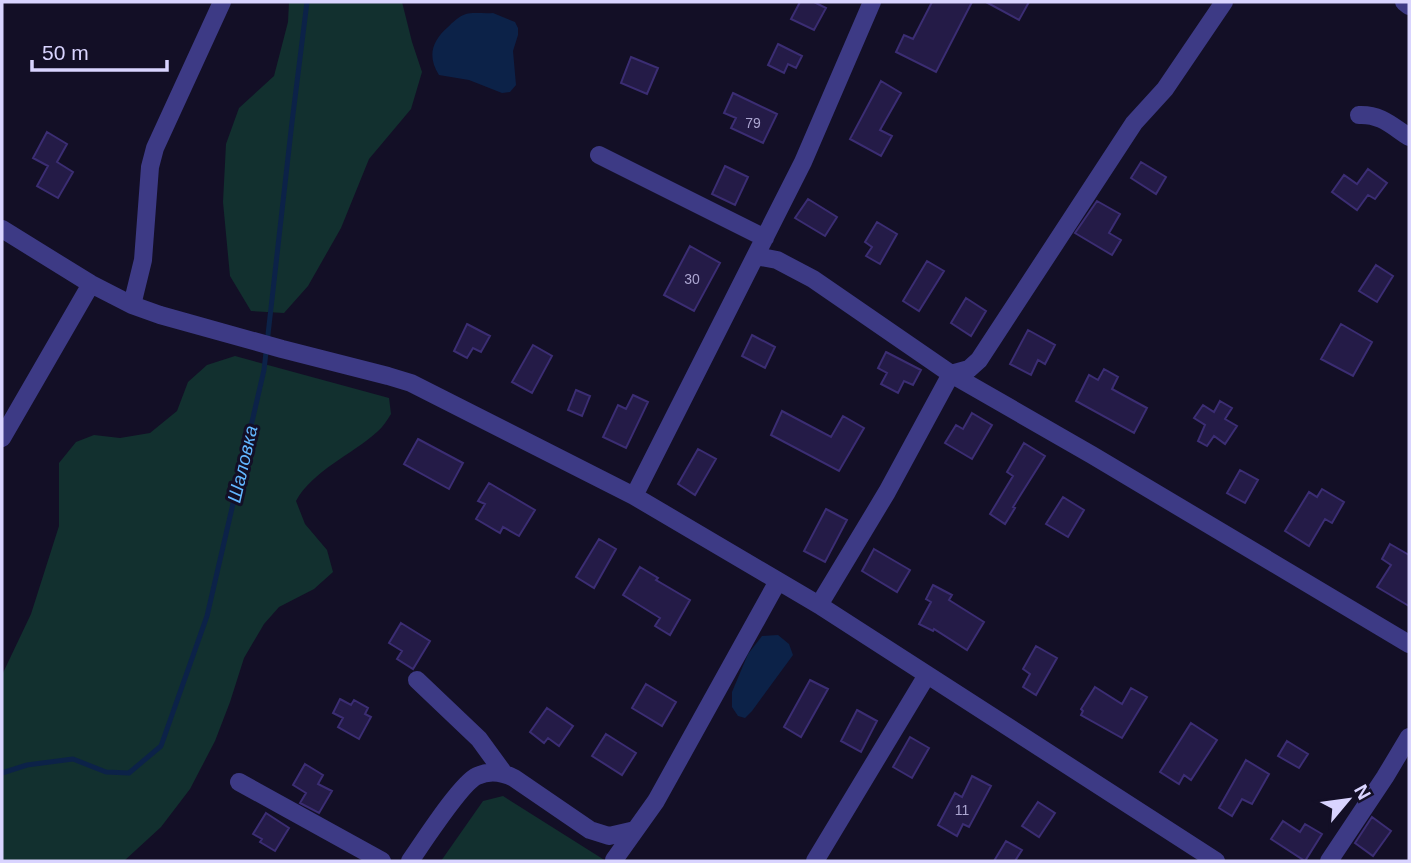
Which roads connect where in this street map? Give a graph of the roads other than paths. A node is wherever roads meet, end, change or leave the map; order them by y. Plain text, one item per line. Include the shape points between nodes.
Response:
1 (222, 2) edge
2 (872, 2) edge
3 (1224, 2) edge
4 (1404, 2) edge
5 (1409, 6) edge
6 (1359, 115) dead end
7 (1409, 137) edge
8 (599, 155) dead end
9 (2, 229) edge
10 (765, 238) junction
11 (756, 256) junction
12 (91, 284) junction
13 (132, 305) junction
14 (951, 374) junction
15 (2, 438) edge
16 (634, 496) junction
17 (778, 582) junction
18 (819, 605) junction
19 (1409, 644) edge
20 (927, 675) junction
21 (417, 680) dead end
22 (1409, 737) edge
23 (503, 772) junction
24 (239, 782) dead end
25 (635, 830) junction
26 (614, 860) edge
27 (382, 861) edge
28 (410, 861) edge
29 (815, 861) edge
30 (1216, 861) edge
31 (1329, 861) edge

1 - 13 street via 155,148 143,260
2 - 10 street
3 - 14 street via 1165,89 1134,123 979,360 969,369
4 - 5 street
6 - 7 street via 1371,114
8 - 10 street
9 - 12 street
10 - 11 street
11 - 14 street via 777,260 813,279
11 - 16 street
12 - 13 street
12 - 15 street
13 - 16 street via 411,383
14 - 18 street
14 - 19 street
16 - 17 street
17 - 18 street
17 - 25 street via 656,801
18 - 20 street
20 - 29 street
20 - 30 street
21 - 23 street via 480,739
22 - 31 street
23 - 25 street via 590,830 609,836
23 - 28 street via 475,777 462,789
24 - 27 street
25 - 26 street

